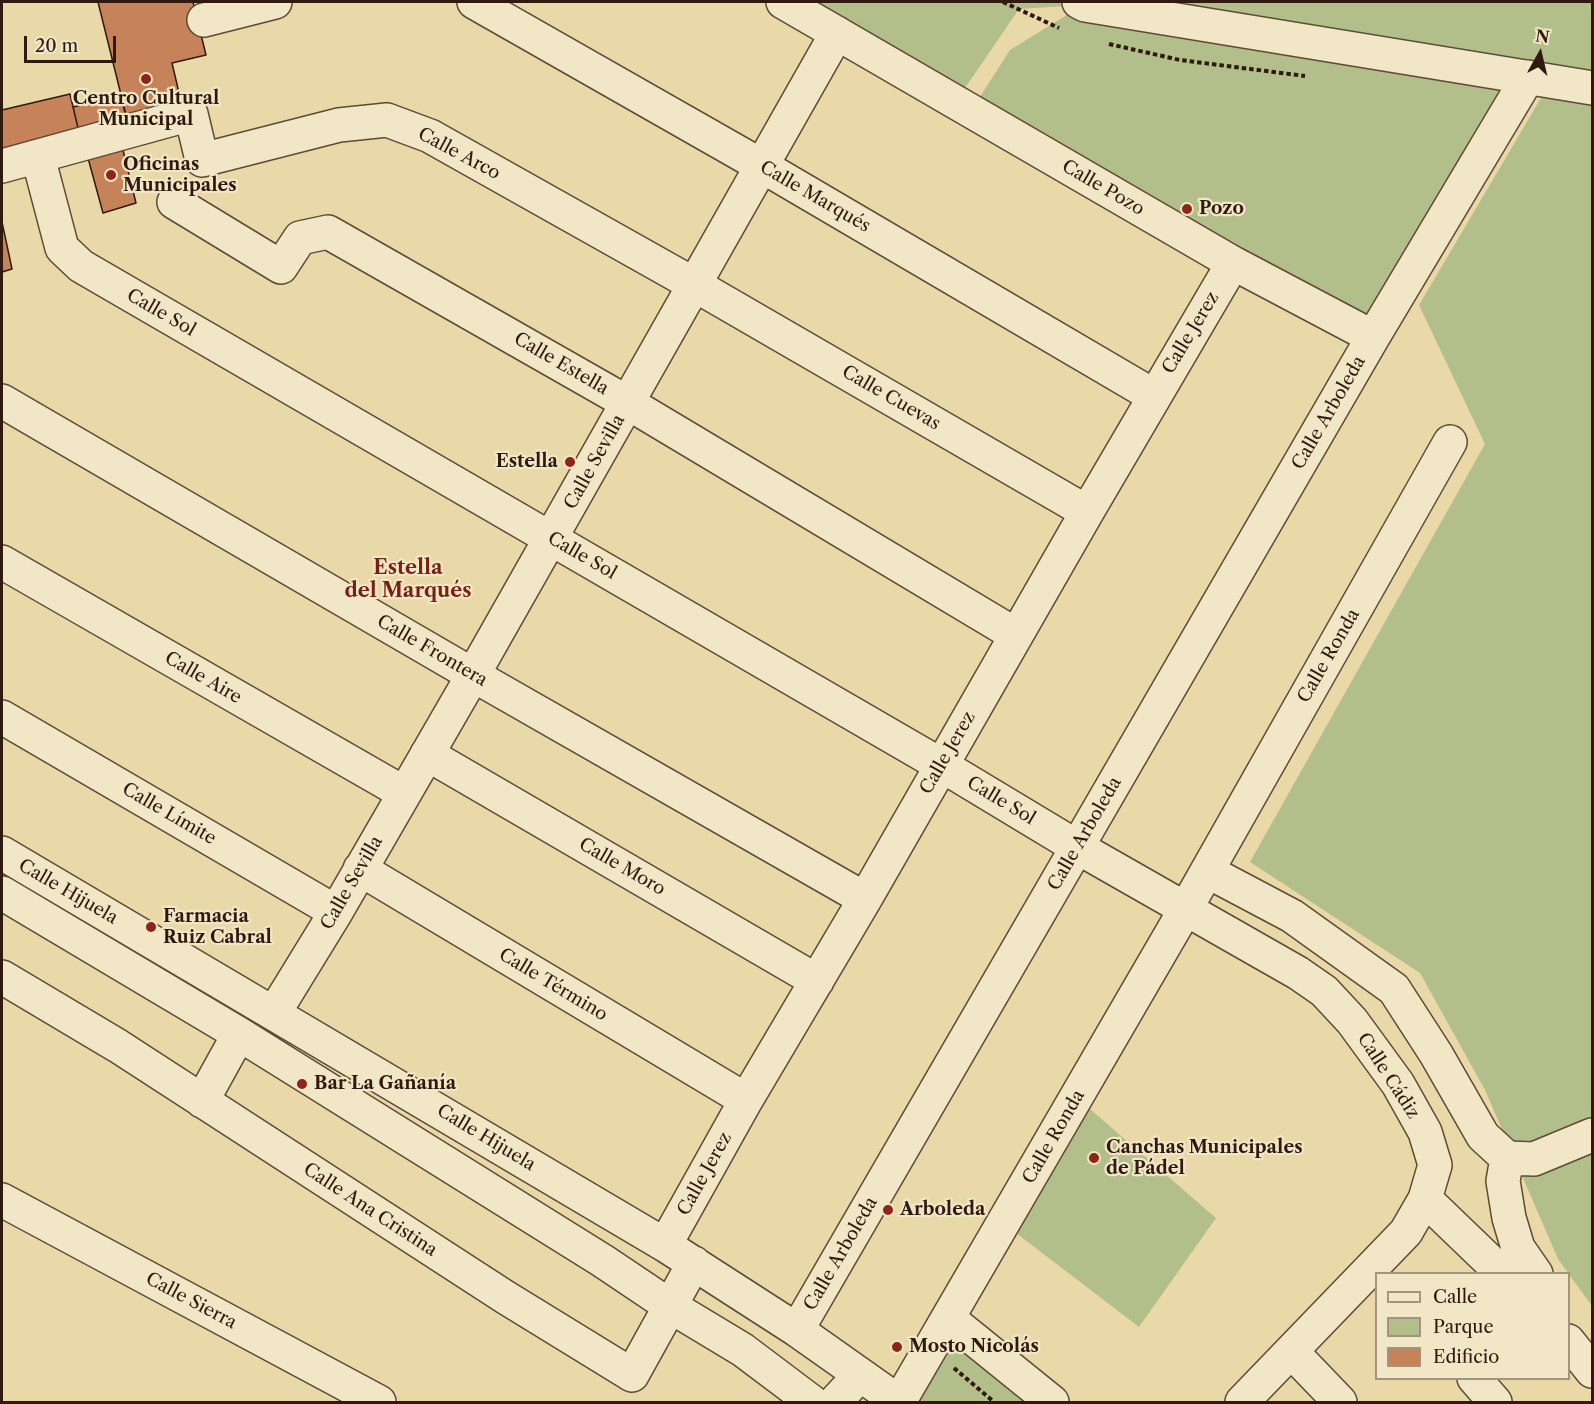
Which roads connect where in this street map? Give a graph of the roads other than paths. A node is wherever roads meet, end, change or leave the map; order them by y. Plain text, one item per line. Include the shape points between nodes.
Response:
1 (275, 2) edge
2 (474, 2) edge
3 (783, 2) edge
4 (1079, 2) edge
5 (204, 20) dead end
6 (837, 33) junction
7 (1528, 77) junction
8 (1593, 88) edge
9 (38, 157) junction
10 (2, 166) edge
11 (762, 166) junction
12 (174, 202) dead end
13 (1233, 263) junction
14 (695, 285) junction
15 (1373, 337) junction
16 (1154, 396) junction
17 (2, 400) edge
18 (628, 403) junction
19 (1450, 441) dead end
20 (1087, 512) junction
21 (551, 539) junction
22 (2, 562) edge
23 (1016, 635) junction
24 (473, 675) junction
25 (2, 717) edge
26 (427, 754) junction
27 (941, 765) junction
28 (404, 794) junction
29 (1077, 847) junction
30 (2, 853) edge
31 (360, 869) junction
32 (1207, 871) junction
33 (2, 893) edge
34 (865, 899) junction
35 (1185, 910) junction
36 (336, 912) junction
37 (2, 977) edge
38 (817, 981) junction
39 (274, 1013) junction
40 (239, 1034) junction
41 (746, 1100) junction
42 (202, 1101) junction
43 (1593, 1135) edge
44 (1507, 1158) junction
45 (1425, 1199) junction
46 (2, 1200) edge
47 (665, 1245) junction
48 (694, 1263) junction
49 (1374, 1271) edge
50 (1501, 1272) edge
51 (1535, 1272) edge
52 (670, 1306) junction
53 (948, 1318) junction
54 (797, 1330) junction
55 (1570, 1333) edge
56 (1292, 1352) junction
57 (1593, 1371) edge
58 (860, 1375) junction
59 (1476, 1380) edge
60 (379, 1402) edge
61 (812, 1402) edge
62 (835, 1402) edge
63 (899, 1402) edge
64 (1052, 1402) edge
65 (1242, 1402) edge
66 (1340, 1402) edge
67 (1495, 1402) edge

1 - 5 street
2 - 11 street, Calle Marqués
3 - 6 street, Calle Pozo
4 - 7 street
6 - 11 street, Calle Sevilla
6 - 13 street, Calle Pozo
7 - 8 street
7 - 15 street, Calle Arboleda
9 - 10 street
9 - 14 street, Calle Arco via 191,114 202,160 339,125 387,120 430,136
9 - 21 street, Calle Sol via 62,249 81,266
11 - 14 street, Calle Sevilla
11 - 16 street, Calle Marqués
12 - 18 street, Calle Estella via 281,267 300,238 328,232
13 - 15 street, Calle Pozo
13 - 16 street, Calle Jerez
14 - 18 street, Calle Sevilla
14 - 20 street, Calle Cuevas
15 - 29 street, Calle Arboleda
16 - 20 street, Calle Jerez
17 - 24 street, Calle Frontera
18 - 21 street, Calle Sevilla
18 - 23 street, Calle Estella
19 - 32 street, Calle Ronda
20 - 23 street, Calle Jerez
21 - 24 street, Calle Sevilla
21 - 27 street, Calle Sol
22 - 28 street, Calle Aire
23 - 27 street, Calle Jerez
24 - 26 street, Calle Sevilla
24 - 34 street, Calle Frontera
25 - 36 street, Calle Límite
26 - 28 street, Calle Sevilla
26 - 38 street, Calle Moro
27 - 29 street, Calle Sol
27 - 34 street, Calle Jerez
28 - 31 street, Calle Sevilla
29 - 35 street, Calle Sol
29 - 54 street, Calle Arboleda
30 - 39 street, Calle Hijuela
31 - 36 street, Calle Sevilla
31 - 41 street, Calle Término
32 - 35 street, Calle Ronda
32 - 44 street via 1292,916 1394,989 1483,1136
33 - 40 street, Calle Hijuela
34 - 38 street, Calle Jerez
35 - 45 street, Calle Cádiz via 1298,973 1324,991 1352,1021 1398,1084 1425,1132 1435,1165
35 - 53 street, Calle Ronda
36 - 39 street, Calle Sevilla
37 - 42 street, Calle Ana Cristina
38 - 41 street, Calle Jerez
39 - 47 street, Calle Hijuela
40 - 42 street
40 - 52 street, Calle Hijuela
41 - 47 street, Calle Jerez
42 - 52 street, Calle Ana Cristina via 632,1375
43 - 44 street via 1534,1159
44 - 51 street via 1503,1181 1509,1218 1518,1248
45 - 49 street, Calle Cádiz via 1406,1232
45 - 50 street
46 - 60 street, Calle Sierra
47 - 48 street, Calle Hijuela
48 - 52 street, Calle Ana Cristina
48 - 54 street, Calle Hijuela
49 - 56 street, Calle Cádiz
52 - 61 street, Calle Hijuela via 743,1350
53 - 63 street, Calle Ronda
53 - 64 street
54 - 58 street, Calle Hijuela
55 - 57 street
56 - 65 street, Calle Cádiz
56 - 66 street
58 - 62 street
58 - 63 street, Calle Hijuela
59 - 67 street

